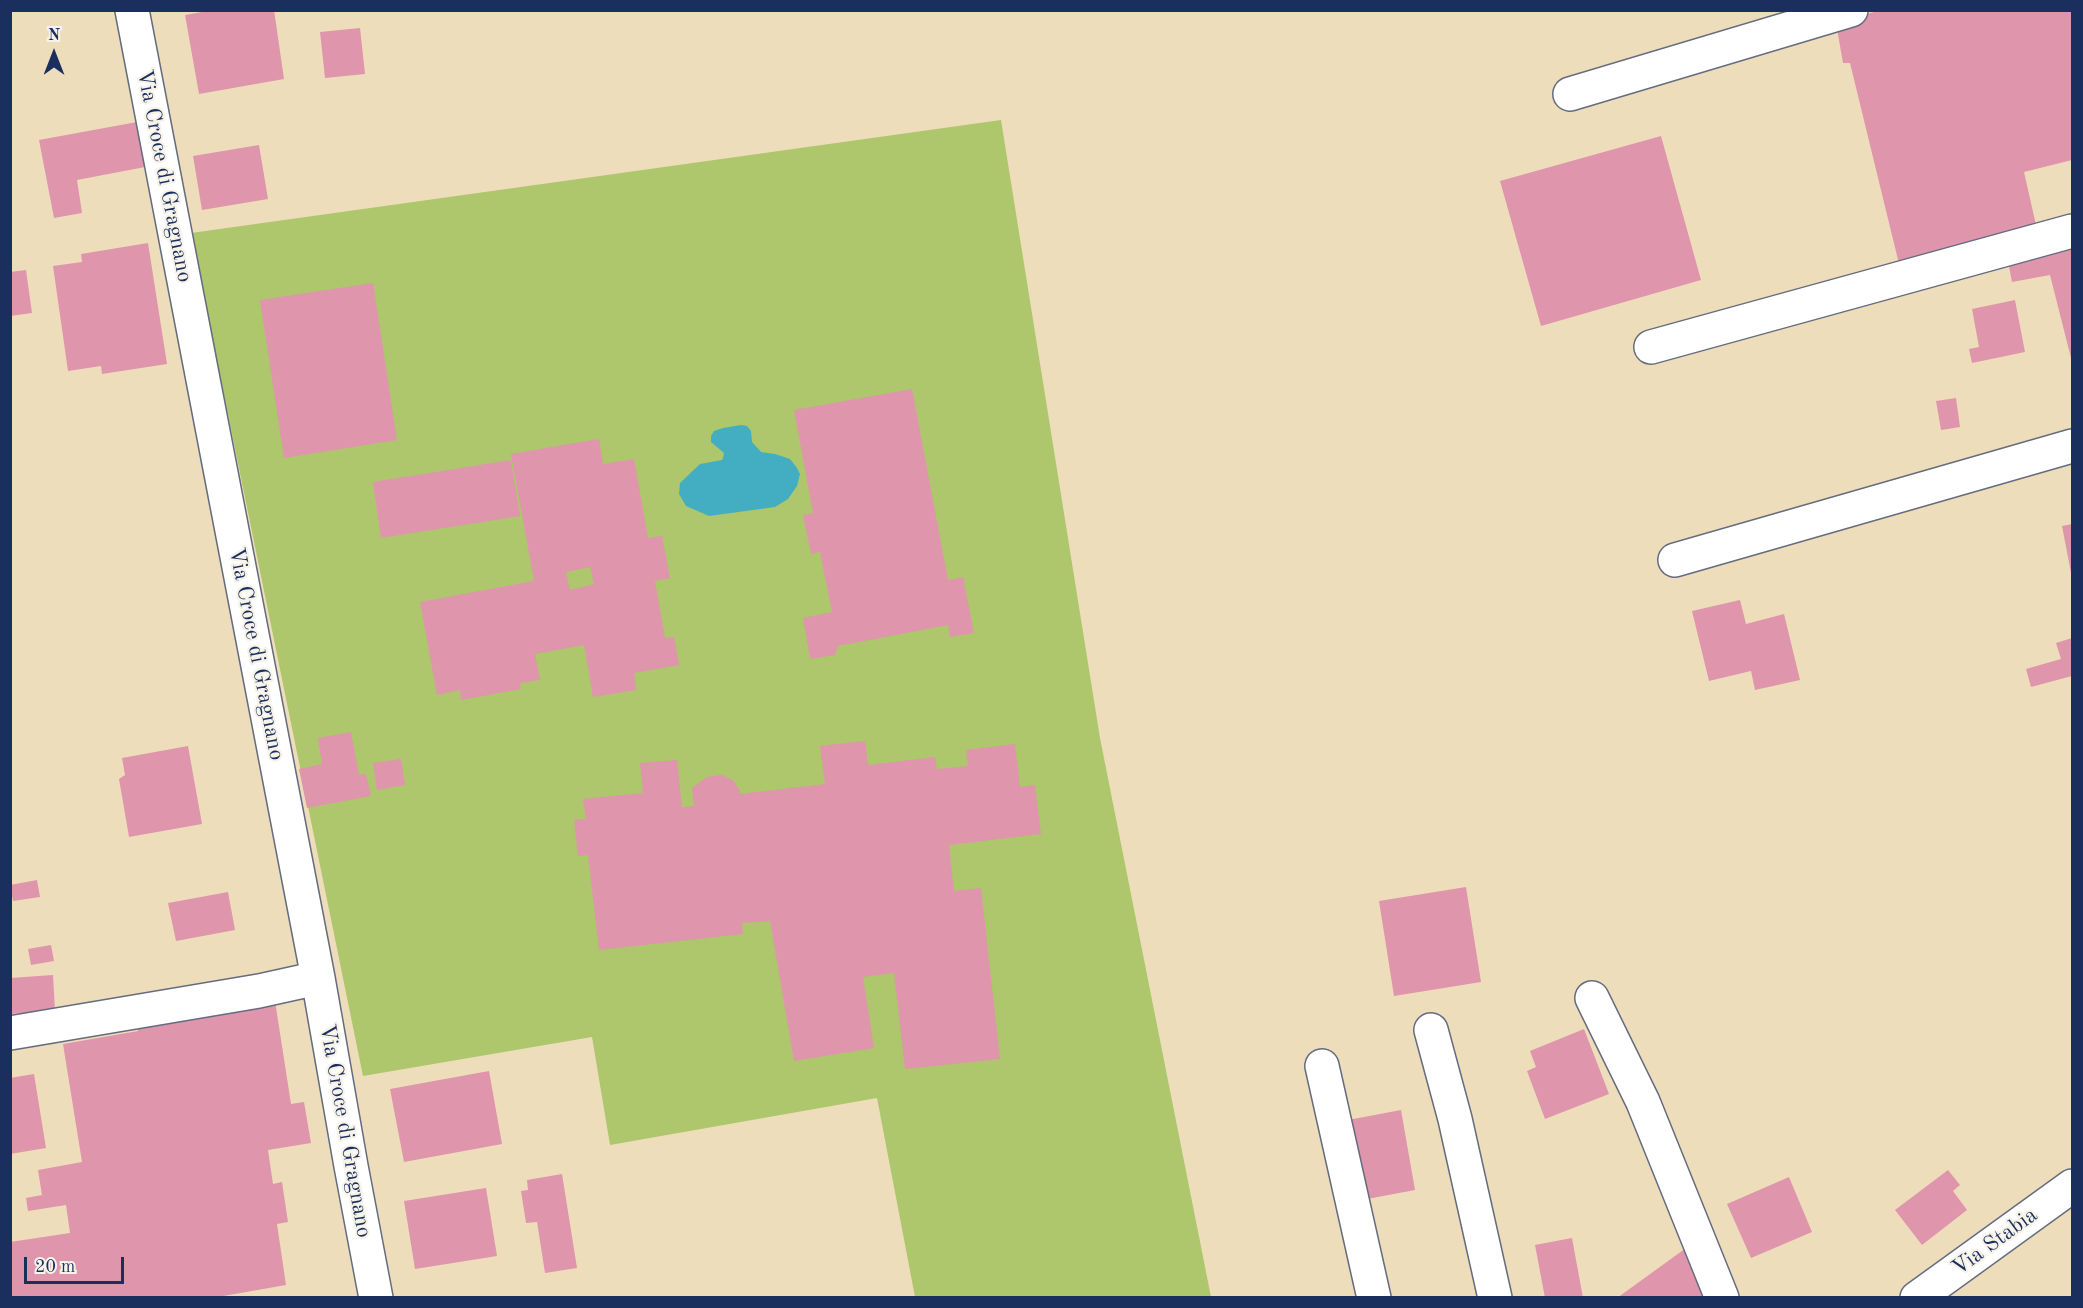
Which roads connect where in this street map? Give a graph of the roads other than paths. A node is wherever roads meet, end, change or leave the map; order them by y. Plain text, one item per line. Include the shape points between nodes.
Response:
1 (132, 10) edge
2 (1851, 10) edge
3 (1570, 94) dead end
4 (2073, 231) edge
5 (1651, 347) dead end
6 (2073, 446) edge
7 (1676, 560) dead end
8 (318, 978) junction
9 (1592, 998) dead end
10 (1431, 1030) dead end
11 (10, 1033) edge
12 (1322, 1065) dead end
13 (2073, 1186) edge
14 (376, 1298) edge
15 (1374, 1298) edge
16 (1495, 1298) edge
17 (1722, 1298) edge
18 (1917, 1298) edge

1 - 8 street, Via Croce di Gragnano
2 - 3 street
4 - 5 street
6 - 7 street
8 - 11 street
8 - 14 street, Via Croce di Gragnano
9 - 17 street via 1643,1102
10 - 16 street
12 - 15 street
13 - 18 street, Via Stabia

